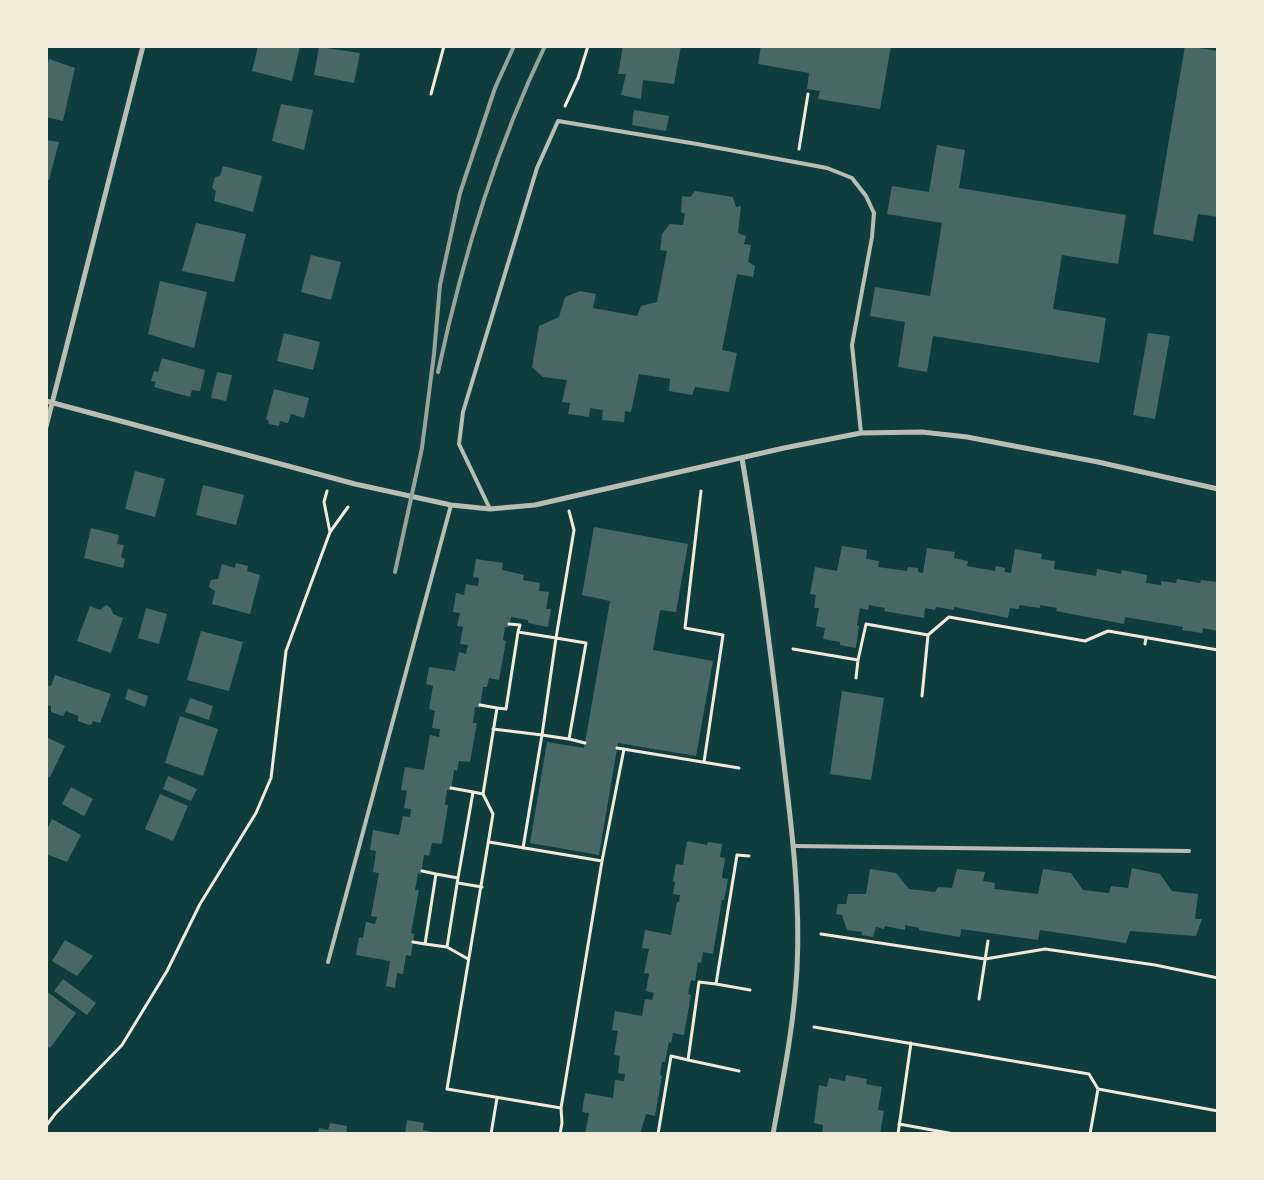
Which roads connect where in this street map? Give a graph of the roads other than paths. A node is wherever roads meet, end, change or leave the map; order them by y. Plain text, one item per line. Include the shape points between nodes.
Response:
1 (143, 46) edge
2 (49, 402) edge
3 (46, 427) edge
4 (861, 433) junction
5 (742, 458) junction
6 (1218, 489) edge
7 (451, 505) junction
8 (490, 509) junction
9 (794, 846) junction
10 (1189, 851) dead end
11 (328, 962) dead end
12 (773, 1134) edge

1 - 2 street
2 - 3 street
2 - 7 street via 355,484
4 - 5 street
4 - 6 street via 922,432 967,437
4 - 8 lane via 852,345 874,213 852,178 827,168 797,162 558,121 537,168 463,412 459,444
5 - 8 street via 535,506
5 - 9 street
7 - 8 street
7 - 11 lane
9 - 10 lane
9 - 12 street via 798,934 793,1024

